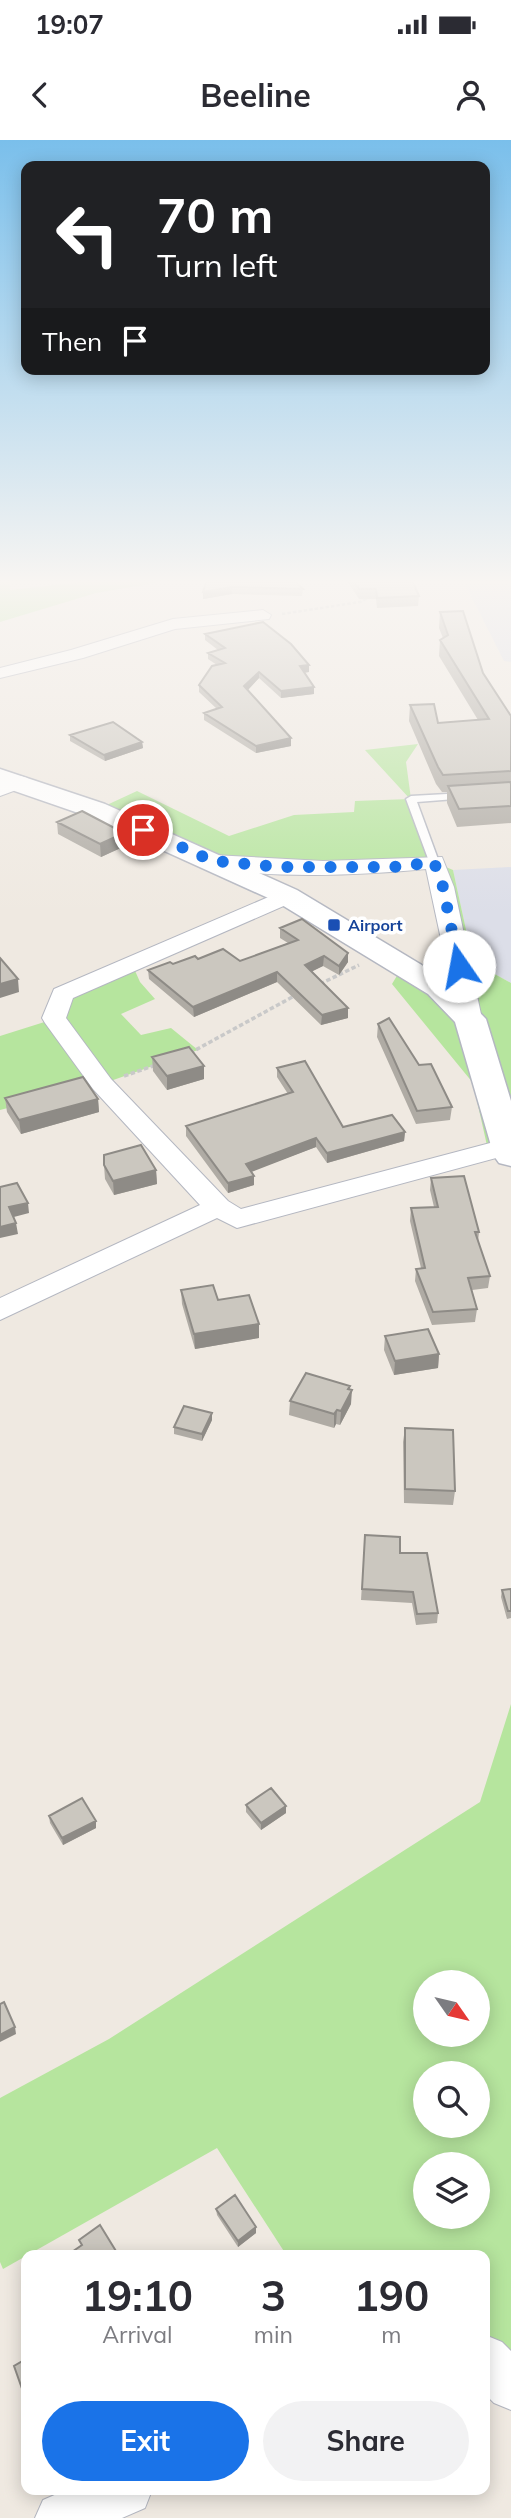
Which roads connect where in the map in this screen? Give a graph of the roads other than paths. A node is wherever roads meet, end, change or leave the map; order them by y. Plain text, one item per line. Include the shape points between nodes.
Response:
1 (7, 783) edge
2 (473, 796) edge
3 (213, 861) junction
4 (434, 862) junction
5 (287, 896) junction
6 (470, 1019) junction
7 (510, 1151) edge
8 (218, 1207) junction
9 (0, 1310) edge
10 (490, 2364) edge
11 (511, 2386) edge
12 (115, 2495) edge
13 (61, 2518) edge

1 - 3 main road via 96,810
2 - 4 lane via 411,799
3 - 4 street via 281,867 394,867
3 - 5 main road
4 - 6 street
5 - 6 main road via 439,988
5 - 8 street via 62,994 54,1018 102,1084
6 - 7 main road
7 - 8 street via 237,1219
8 - 9 street
10 - 11 street
12 - 13 street

